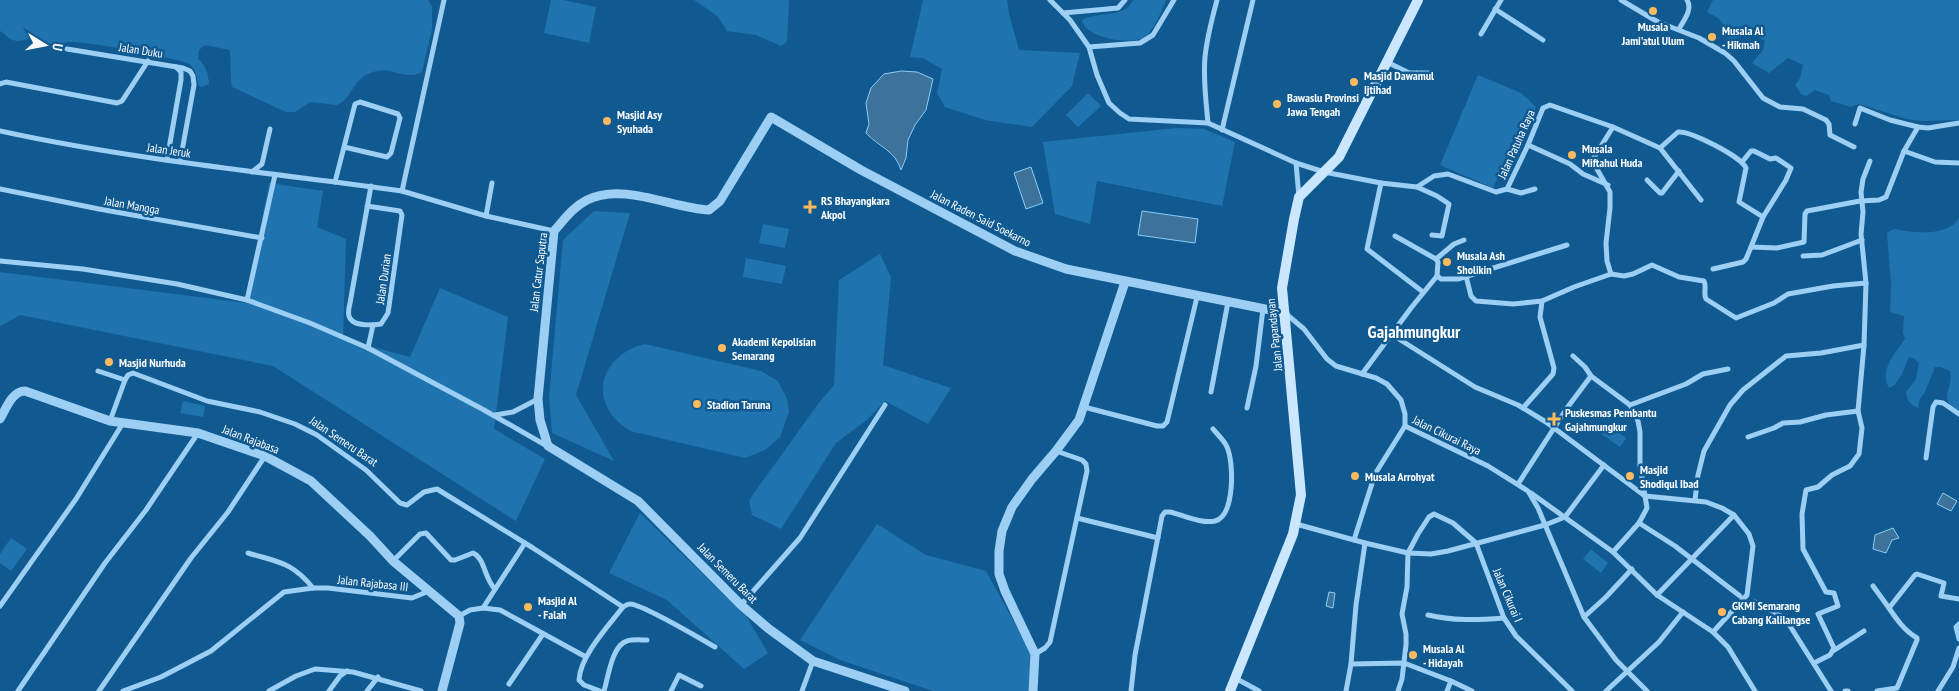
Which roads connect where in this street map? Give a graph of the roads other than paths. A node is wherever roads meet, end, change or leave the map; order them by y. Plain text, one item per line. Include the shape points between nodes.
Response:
1 (444, 0) edge
2 (1050, 0) edge
3 (1125, 0) edge
4 (1174, 0) edge
5 (1217, 0) edge
6 (1253, 0) edge
7 (1418, 0) edge
8 (1501, 0) edge
9 (1621, 0) edge
10 (1687, 0) edge
11 (1495, 9) junction
12 (1063, 13) junction
13 (1680, 29) junction
14 (1481, 34) dead end
15 (1543, 40) dead end
16 (1089, 46) junction
17 (67, 49) dead end
18 (148, 61) junction
19 (1386, 62) junction
20 (173, 66) junction
21 (1429, 73) dead end
22 (0, 84) edge
23 (771, 117) joint
24 (1208, 122) junction
25 (1959, 123) edge
26 (1855, 124) dead end
27 (1613, 127) junction
28 (1918, 127) junction
29 (270, 130) dead end
30 (1222, 130) junction
31 (0, 131) edge
32 (1528, 145) junction
33 (344, 147) junction
34 (1660, 148) junction
35 (1854, 148) dead end
36 (1904, 151) junction
37 (167, 160) junction
38 (1870, 161) dead end
39 (180, 162) junction
40 (1742, 162) junction
41 (1296, 163) junction
42 (1959, 163) edge
43 (1679, 171) junction
44 (252, 172) junction
45 (1324, 172) junction
46 (275, 175) junction
47 (1647, 180) dead end
48 (335, 182) junction
49 (492, 183) dead end
50 (1381, 183) junction
51 (371, 186) junction
52 (1608, 186) junction
53 (1417, 187) junction
54 (0, 189) edge
55 (1507, 189) junction
56 (1536, 189) dead end
57 (402, 191) junction
58 (1300, 197) junction
59 (1701, 200) dead end
60 (1860, 201) junction
61 (367, 206) junction
62 (486, 216) junction
63 (1763, 217) junction
64 (554, 231) junction
65 (1432, 235) dead end
66 (1395, 236) dead end
67 (262, 238) junction
68 (1464, 240) dead end
69 (1862, 240) junction
70 (1567, 245) dead end
71 (1751, 247) junction
72 (1802, 256) dead end
73 (1436, 259) junction
74 (0, 262) edge
75 (1713, 269) dead end
76 (1611, 274) junction
77 (1437, 276) junction
78 (1466, 276) junction
79 (1125, 282) junction
80 (1866, 283) junction
81 (1423, 292) junction
82 (1197, 297) junction
83 (247, 300) junction
84 (1542, 301) junction
85 (1228, 302) junction
86 (1263, 309) junction
87 (1285, 313) junction
88 (373, 325) junction
89 (1391, 334) junction
90 (1864, 345) junction
91 (368, 348) junction
92 (1573, 356) dead end
93 (1728, 369) dead end
94 (98, 372) dead end
95 (1362, 374) junction
96 (1591, 376) junction
97 (125, 380) junction
98 (1211, 392) dead end
99 (538, 399) junction
100 (1630, 405) junction
101 (885, 406) dead end
102 (1084, 407) junction
103 (1247, 408) dead end
104 (1523, 408) junction
105 (1858, 411) junction
106 (1959, 414) edge
107 (494, 415) junction
108 (0, 419) edge
109 (110, 421) junction
110 (123, 424) junction
111 (1405, 426) junction
112 (1554, 428) junction
113 (1213, 429) dead end
114 (198, 434) junction
115 (1748, 437) dead end
116 (548, 446) junction
117 (1056, 451) junction
118 (265, 456) junction
119 (1926, 458) dead end
120 (1604, 465) junction
121 (1518, 484) junction
122 (1528, 491) junction
123 (1645, 496) junction
124 (1695, 500) junction
125 (1734, 515) junction
126 (1565, 517) junction
127 (1077, 518) junction
128 (1639, 523) junction
129 (1296, 524) junction
130 (1545, 525) junction
131 (1158, 538) junction
132 (1354, 540) junction
133 (525, 542) junction
134 (1365, 543) junction
135 (1476, 543) junction
136 (1613, 552) junction
137 (248, 553) dead end
138 (1408, 553) junction
139 (393, 560) junction
140 (1693, 560) junction
141 (1632, 569) junction
142 (1873, 586) dead end
143 (313, 588) junction
144 (494, 589) junction
145 (429, 592) junction
146 (1658, 595) junction
147 (1740, 596) dead end
148 (1959, 599) edge
149 (1755, 602) dead end
150 (741, 604) junction
151 (0, 606) edge
152 (623, 607) junction
153 (483, 608) junction
154 (1889, 608) junction
155 (1683, 612) junction
156 (1428, 615) dead end
157 (459, 616) junction
158 (1584, 617) junction
159 (1504, 618) junction
160 (1959, 624) edge
161 (1864, 631) dead end
162 (1714, 632) junction
163 (543, 634) junction
164 (1959, 639) edge
165 (647, 640) dead end
166 (715, 647) dead end
167 (1959, 648) edge
168 (1834, 651) junction
169 (1035, 654) junction
170 (586, 657) junction
171 (813, 661) junction
172 (1404, 663) junction
173 (1814, 663) junction
174 (1351, 664) junction
175 (348, 671) junction
176 (1628, 672) junction
177 (378, 677) junction
178 (1235, 678) junction
179 (1451, 681) junction
180 (509, 684) dead end
181 (700, 686) dead end
182 (18, 691) edge
183 (98, 691) edge
184 (123, 691) edge
185 (269, 691) edge
186 (328, 691) edge
187 (367, 691) edge
188 (422, 691) edge
189 (442, 691) edge
190 (600, 691) edge
191 (604, 691) edge
192 (671, 691) edge
193 (802, 691) edge
194 (905, 691) edge
195 (1033, 691) edge
196 (1131, 691) edge
197 (1230, 691) edge
198 (1259, 691) edge
199 (1346, 691) edge
200 (1398, 691) edge
201 (1447, 691) edge
202 (1472, 691) edge
203 (1572, 691) edge
204 (1606, 691) edge
205 (1647, 691) edge
206 (1755, 691) edge
207 (1831, 691) edge
208 (1880, 691) edge
209 (1938, 691) edge

1 - 57 street
2 - 12 street
3 - 12 street via 1118,8
4 - 16 street via 1153,35 1140,43
5 - 24 street via 1205,58
6 - 30 street
7 - 19 main road
8 - 11 street
9 - 13 street via 1658,22
10 - 13 street via 1689,10
11 - 14 street
11 - 15 street
12 - 16 street
13 - 35 street via 1730,56 1763,98 1780,107 1803,109 1826,120 1830,135
16 - 24 street via 1096,75 1109,103 1120,113 1133,120
17 - 18 street, Jalan Duku
18 - 20 street, Jalan Duku
18 - 22 street via 118,103 6,82
19 - 21 street via 1409,73
19 - 45 main road via 1339,157
20 - 37 street, Jalan Duku via 181,72 181,80
20 - 39 street via 190,72 194,85
23 - 64 street, Jalan Catur Saputra via 720,201 709,210 635,195 607,194 578,206
23 - 79 street, Jalan Raden Said Soekarno via 861,170 1015,251 1058,268
24 - 30 street
25 - 28 street
26 - 28 street via 1862,108
27 - 32 street, Jalan Patuha Raya via 1545,106
27 - 34 street, Jalan Patuha Raya
27 - 52 street via 1593,158
28 - 36 street
29 - 44 street via 262,164
30 - 41 street
31 - 37 street, Jalan Jeruk
32 - 52 street
32 - 55 street, Jalan Patuha Raya
33 - 33 street via 357,102 400,116 387,158
33 - 48 street
34 - 40 street via 1678,132 1688,132
34 - 43 street
36 - 42 street via 1935,162
36 - 60 street via 1886,197
37 - 39 street, Jalan Jeruk
38 - 60 street via 1861,185
39 - 44 street, Jalan Jeruk
40 - 63 street via 1746,168 1739,202
40 - 63 street via 1754,151 1770,159 1776,158 1791,168
41 - 45 street
41 - 58 street
43 - 47 street via 1662,193
43 - 59 street
44 - 46 street, Jalan Jeruk
45 - 50 street
45 - 58 main road
46 - 48 street, Jalan Jeruk
46 - 67 street
48 - 51 street, Jalan Jeruk
49 - 62 street
50 - 53 street
50 - 81 street via 1367,249
51 - 57 street, Jalan Jeruk
51 - 61 street
52 - 76 street via 1611,198 1606,243
53 - 55 street, Jalan Patuha Raya via 1439,174 1448,174 1496,192
53 - 65 street via 1449,204 1442,236
54 - 67 street, Jalan Mangga
55 - 56 street via 1521,193
57 - 62 street, Jalan Jeruk
58 - 87 main road, Jalan Papandayan via 1282,288
60 - 69 street
60 - 71 street via 1806,211 1803,243 1778,248
61 - 88 street via 348,315 355,323
61 - 88 street, Jalan Durian via 395,209 402,215 388,313 381,324
62 - 64 street, Jalan Jeruk
63 - 71 street
64 - 99 street, Jalan Catur Saputra
66 - 73 street
67 - 83 street
68 - 73 street
69 - 72 street via 1822,255
69 - 80 street
70 - 78 street
71 - 75 street via 1743,262
73 - 77 street
74 - 83 street via 83,269 177,284
76 - 80 street via 1624,276 1652,265 1679,278 1704,281 1706,299 1736,318 1788,294
76 - 84 street
77 - 78 street via 1450,279
77 - 81 street
78 - 84 street via 1476,301 1514,304
79 - 82 street, Jalan Raden Said Soekarno
79 - 102 street
80 - 90 street
81 - 89 street
82 - 85 street, Jalan Raden Said Soekarno
82 - 102 street via 1167,422 1163,426
83 - 91 street
84 - 104 street via 1540,318 1553,374
85 - 86 street, Jalan Raden Said Soekarno
85 - 98 street
86 - 87 street, Jalan Raden Said Soekarno
86 - 103 street
87 - 95 street, Jalan Cikurai Raya via 1304,328 1327,359 1336,366
87 - 129 main road, Jalan Papandayan via 1302,495
88 - 91 street
89 - 95 street
89 - 104 street via 1475,387
90 - 105 street
90 - 124 street via 1786,356 1743,390 1730,405 1704,451
91 - 107 street
92 - 96 street
93 - 100 street via 1703,374 1686,384
94 - 97 street
95 - 111 street, Jalan Cikurai Raya via 1387,384 1398,395 1405,414
96 - 100 street
96 - 112 street
97 - 109 street
97 - 133 street, Jalan Semeru Barat via 133,373 207,401 260,412 295,424 317,435 366,470 400,503 407,505 424,492 437,490
99 - 107 street via 513,412
99 - 116 street, Jalan Catur Saputra
100 - 123 street via 1640,432 1640,465
101 - 150 street via 800,538
102 - 117 street via 1079,420
104 - 112 street
105 - 115 street via 1783,423
105 - 168 street via 1862,428 1859,454 1850,466 1818,487 1806,490 1802,514 1804,549 1826,592 1834,593 1838,606 1818,614
106 - 119 street via 1936,402
107 - 116 street
108 - 109 street, Jalan Rajabasa via 14,395 25,390
109 - 110 street, Jalan Rajabasa
110 - 114 street, Jalan Rajabasa
110 - 151 street via 76,499
111 - 121 street, Jalan Cikurai Raya
111 - 132 street via 1375,474
112 - 120 street
112 - 121 street
113 - 131 street via 1227,446 1232,465 1230,498 1224,515 1208,521 1165,512
114 - 118 street, Jalan Rajabasa
114 - 182 street
116 - 150 street, Jalan Semeru Barat via 638,501
117 - 127 street via 1086,464
117 - 169 street via 1012,507 1002,531 999,551 999,574
118 - 139 street, Jalan Rajabasa via 311,481
118 - 183 street
120 - 123 street
120 - 126 street
121 - 122 street, Jalan Cikurai Raya
122 - 126 street, Jalan Cikurai Raya
122 - 130 street, Jalan Cikurai Raya
123 - 124 street
123 - 128 street via 1646,508
124 - 125 street via 1715,505
125 - 140 street
125 - 162 street via 1749,534 1753,546 1747,595
126 - 130 street
126 - 136 street, Jalan Cikurai Raya
127 - 131 street
127 - 169 street via 1050,642
128 - 136 street
128 - 140 street
129 - 132 street
129 - 178 main road, Jalan Papandayan
130 - 135 street
130 - 158 street, Jalan Cikurai Raya
131 - 196 street
132 - 134 street
133 - 144 street
133 - 152 street
134 - 138 street
134 - 174 street
135 - 138 street via 1431,554
135 - 138 street via 1453,523 1434,514
135 - 159 street, Jalan Cikurai I
136 - 141 street, Jalan Cikurai Raya
137 - 143 street via 292,567
138 - 172 street via 1402,614 1406,634
139 - 144 street via 420,534 426,533 451,560 477,554 487,581
139 - 145 street, Jalan Rajabasa
140 - 146 street
140 - 147 street
141 - 146 street, Jalan Cikurai Raya
141 - 158 street
142 - 154 street
143 - 145 street, Jalan Rajabasa III via 412,598
143 - 184 street, Jalan Rajabasa III via 284,592 211,650 161,677
144 - 153 street
145 - 157 street, Jalan Rajabasa
146 - 155 street, Jalan Cikurai Raya
148 - 154 street via 1941,596 1944,583 1917,574
149 - 173 street via 1785,618
150 - 171 street, Jalan Semeru Barat
152 - 166 street via 631,604 642,608
152 - 170 street
153 - 157 street
153 - 163 street via 500,610
154 - 208 street via 1918,639 1897,688
155 - 162 street, Jalan Cikurai Raya
155 - 176 street via 1659,642
156 - 159 street via 1463,620
157 - 189 street via 460,623
158 - 176 street, Jalan Cikurai Raya
159 - 203 street, Jalan Cikurai I via 1516,636
160 - 164 street via 1956,627
161 - 168 street
162 - 206 street, Jalan Cikurai Raya via 1728,647
163 - 170 street
163 - 180 street
165 - 191 street via 625,641 620,646
167 - 209 street via 1953,667
168 - 173 street
169 - 195 street
170 - 190 street via 579,680
171 - 193 street
171 - 194 street, Jalan Semeru Barat
172 - 174 street
172 - 179 street
172 - 200 street
173 - 207 street
174 - 199 street
175 - 177 street
175 - 185 street via 315,669
175 - 186 street
176 - 204 street
176 - 205 street, Jalan Cikurai Raya
177 - 187 street
177 - 188 street
178 - 197 main road, Jalan Papandayan
178 - 198 street
179 - 201 street
179 - 202 street
181 - 192 street via 679,675

